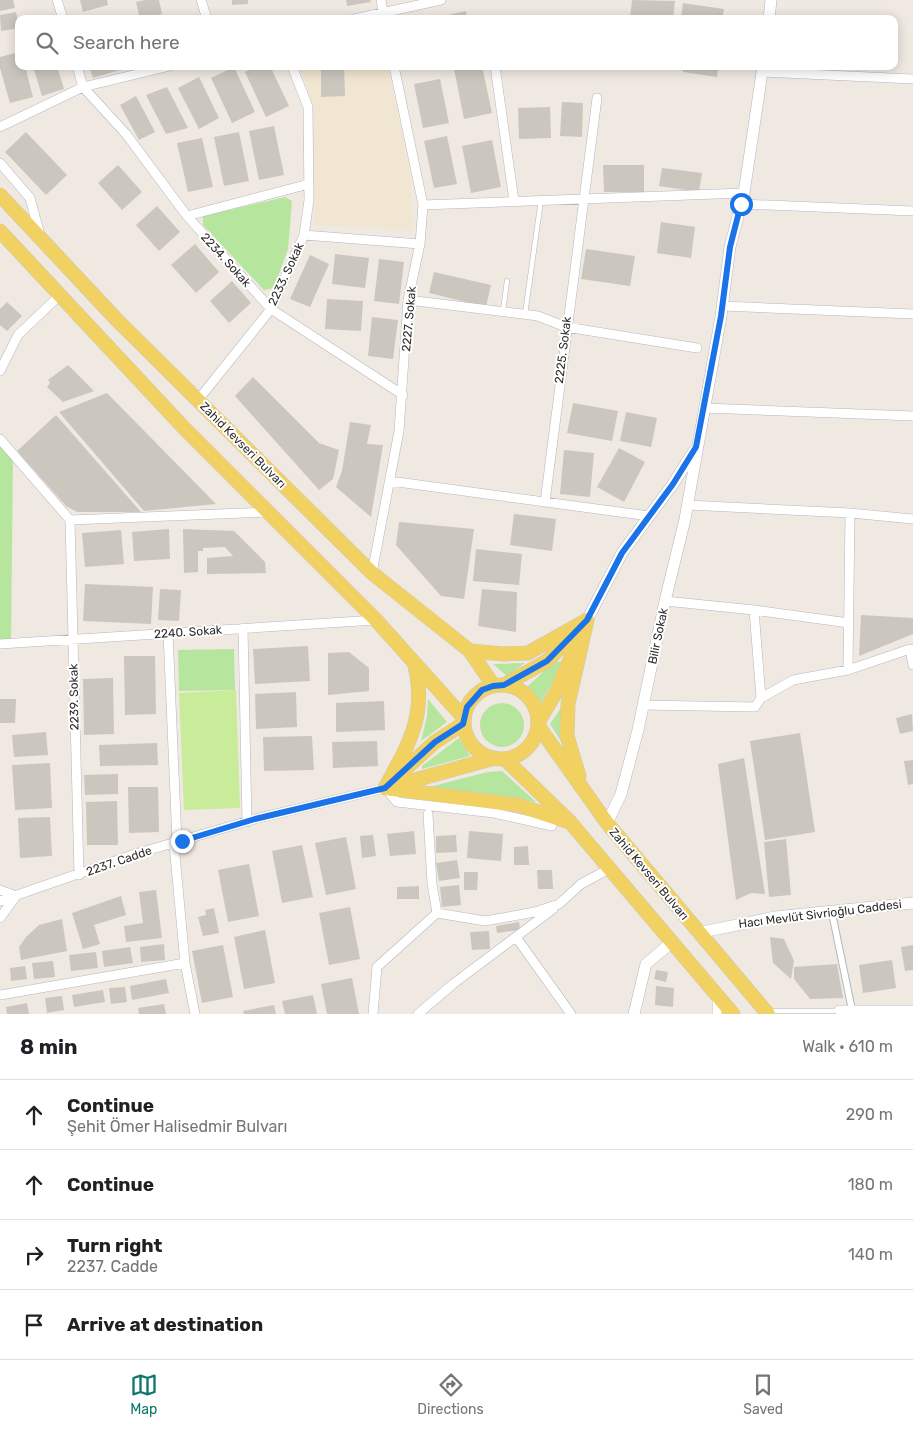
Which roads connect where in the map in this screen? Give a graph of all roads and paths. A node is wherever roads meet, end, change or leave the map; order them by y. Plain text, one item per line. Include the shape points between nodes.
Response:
1 (57, 0) edge
2 (201, 0) edge
3 (381, 0) edge
4 (440, 0) edge
5 (772, 0) edge
6 (62, 15) edge
7 (206, 15) edge
8 (384, 15) edge
9 (388, 15) edge
10 (770, 15) edge
11 (78, 70) edge
12 (153, 70) edge
13 (294, 70) edge
14 (395, 70) edge
15 (496, 70) edge
16 (763, 70) edge
17 (778, 70) edge
18 (913, 79) edge
19 (83, 87) junction
20 (597, 98) dead end
21 (0, 127) edge
22 (0, 163) edge
23 (309, 184) junction
24 (0, 195) edge
25 (584, 198) junction
26 (742, 199) junction
27 (542, 200) junction
28 (514, 201) junction
29 (423, 205) junction
30 (913, 211) edge
31 (187, 216) junction
32 (0, 231) edge
33 (304, 235) junction
34 (41, 238) junction
35 (420, 244) junction
36 (507, 281) dead end
37 (60, 295) junction
38 (408, 300) junction
39 (722, 306) junction
40 (271, 309) junction
41 (503, 311) junction
42 (525, 314) junction
43 (913, 314) edge
44 (566, 327) junction
45 (697, 348) dead end
46 (0, 370) edge
47 (403, 395) junction
48 (198, 400) junction
49 (704, 408) junction
50 (913, 416) edge
51 (0, 439) edge
52 (696, 447) junction
53 (390, 482) junction
54 (545, 502) junction
55 (687, 505) junction
56 (268, 512) junction
57 (850, 513) junction
58 (649, 516) junction
59 (913, 519) edge
60 (70, 520) junction
61 (372, 573) junction
62 (665, 602) junction
63 (754, 610) junction
64 (376, 620) junction
65 (587, 620) junction
66 (849, 623) junction
67 (243, 628) junction
68 (168, 633) junction
69 (73, 640) junction
70 (0, 644) edge
71 (911, 648) edge
72 (470, 651) junction
73 (414, 663) junction
74 (913, 665) edge
75 (848, 670) junction
76 (499, 685) junction
77 (761, 698) junction
78 (643, 705) junction
79 (463, 721) junction
80 (539, 724) junction
81 (491, 759) junction
82 (506, 760) junction
83 (385, 788) junction
84 (584, 791) junction
85 (428, 814) dead end
86 (248, 822) junction
87 (570, 822) junction
88 (607, 823) junction
89 (552, 826) dead end
90 (175, 843) junction
91 (609, 869) junction
92 (79, 875) junction
93 (0, 890) edge
94 (16, 896) junction
95 (0, 901) edge
96 (913, 903) edge
97 (559, 904) junction
98 (832, 913) junction
99 (437, 914) junction
100 (0, 918) edge
101 (698, 933) junction
102 (516, 937) junction
103 (672, 942) junction
104 (185, 962) junction
105 (716, 994) junction
106 (0, 995) edge
107 (852, 1010) junction
108 (908, 1011) edge
109 (841, 1012) edge
110 (767, 1013) edge
111 (194, 1014) edge
112 (373, 1014) edge
113 (418, 1014) edge
114 (571, 1014) edge
115 (634, 1014) edge
116 (717, 1014) edge
117 (733, 1014) edge

1 - 6 street
2 - 7 street
3 - 8 street
4 - 9 street
5 - 10 street
11 - 19 street
12 - 19 street
13 - 23 street, 2233. Sokak via 308,107
14 - 29 street, 2227. Sokak
15 - 28 street
16 - 26 street, Bilir Sokak
17 - 18 street
19 - 21 street
19 - 31 street, 2234. Sokak via 126,134
20 - 25 street, 2225. Sokak
22 - 34 street via 30,198
23 - 31 street
23 - 33 street, 2233. Sokak
24 - 34 main road, Zahid Kevseri Bulvarı
25 - 26 street
25 - 27 street
25 - 44 street, 2225. Sokak
26 - 30 street
26 - 39 street, Bilir Sokak via 730,247
27 - 28 street
27 - 42 lane
28 - 29 street
29 - 35 street, 2227. Sokak
31 - 40 street, 2234. Sokak
32 - 37 main road
33 - 35 street
33 - 40 street, 2233. Sokak
34 - 48 main road, Zahid Kevseri Bulvarı
35 - 38 street, 2227. Sokak
36 - 41 lane
37 - 46 street via 18,335
37 - 56 main road via 184,428
38 - 41 street
38 - 47 street, 2227. Sokak
39 - 43 street
39 - 49 street, Bilir Sokak
40 - 47 street, 2234. Sokak
40 - 48 street, 2233. Sokak
41 - 42 street
42 - 44 street
44 - 45 street
44 - 54 street, 2225. Sokak
47 - 53 street, 2227. Sokak
48 - 61 main road, Zahid Kevseri Bulvarı
49 - 50 street
49 - 52 street, Bilir Sokak
51 - 60 street
52 - 55 street, Bilir Sokak
52 - 58 street
53 - 54 street
53 - 61 street, 2227. Sokak
54 - 58 street
55 - 57 street
55 - 62 street, Bilir Sokak
56 - 60 street
56 - 64 main road
57 - 59 street
57 - 66 street
58 - 65 street via 622,553
60 - 69 street, 2239. Sokak
61 - 72 main road, Zahid Kevseri Bulvarı
62 - 63 street
62 - 78 street, Bilir Sokak
63 - 66 street
63 - 77 street
64 - 67 street, 2240. Sokak
64 - 73 main road
65 - 72 main road via 528,653
65 - 76 main road via 547,661
65 - 80 main road
65 - 84 main road via 568,704 567,736
66 - 75 street
67 - 68 street, 2240. Sokak
67 - 86 street
68 - 69 street, 2240. Sokak
68 - 90 street
69 - 70 street, 2240. Sokak
69 - 92 street, 2239. Sokak
71 - 74 street
71 - 75 street
72 - 76 main road, Zahid Kevseri Bulvarı
73 - 79 main road
73 - 83 main road via 419,684 413,737
75 - 77 street via 793,680
76 - 79 main road via 482,690 473,697
76 - 80 main road via 524,692 537,710
77 - 78 street via 755,707
78 - 88 street, Bilir Sokak via 621,794
79 - 81 main road via 473,746
79 - 83 main road
80 - 82 main road via 529,748
80 - 84 main road, Zahid Kevseri Bulvarı
81 - 82 main road
81 - 83 main road
82 - 87 main road
83 - 86 street, 2237. Cadde
83 - 87 main road via 518,805
83 - 89 street via 397,802 494,813
84 - 88 main road, Zahid Kevseri Bulvarı
85 - 99 street
86 - 90 street, 2237. Cadde
87 - 91 main road
88 - 101 main road, Zahid Kevseri Bulvarı
90 - 92 street, 2237. Cadde
90 - 104 street
91 - 97 street via 581,884
91 - 103 main road
92 - 94 street, 2237. Cadde
93 - 94 street
94 - 95 street, 2237. Cadde
94 - 100 street
96 - 98 street, Hacı Mevlüt Sivrioğlu Caddesi
97 - 99 street via 485,921
97 - 102 street
98 - 101 street, Hacı Mevlüt Sivrioğlu Caddesi via 775,917
98 - 107 street
99 - 112 street via 377,966
101 - 110 main road, Zahid Kevseri Bulvarı
102 - 113 street
102 - 114 street
103 - 105 main road
103 - 115 street via 646,964
104 - 106 street
104 - 111 street
105 - 116 street
105 - 117 main road
107 - 108 street
107 - 109 street
109 - 110 lane

